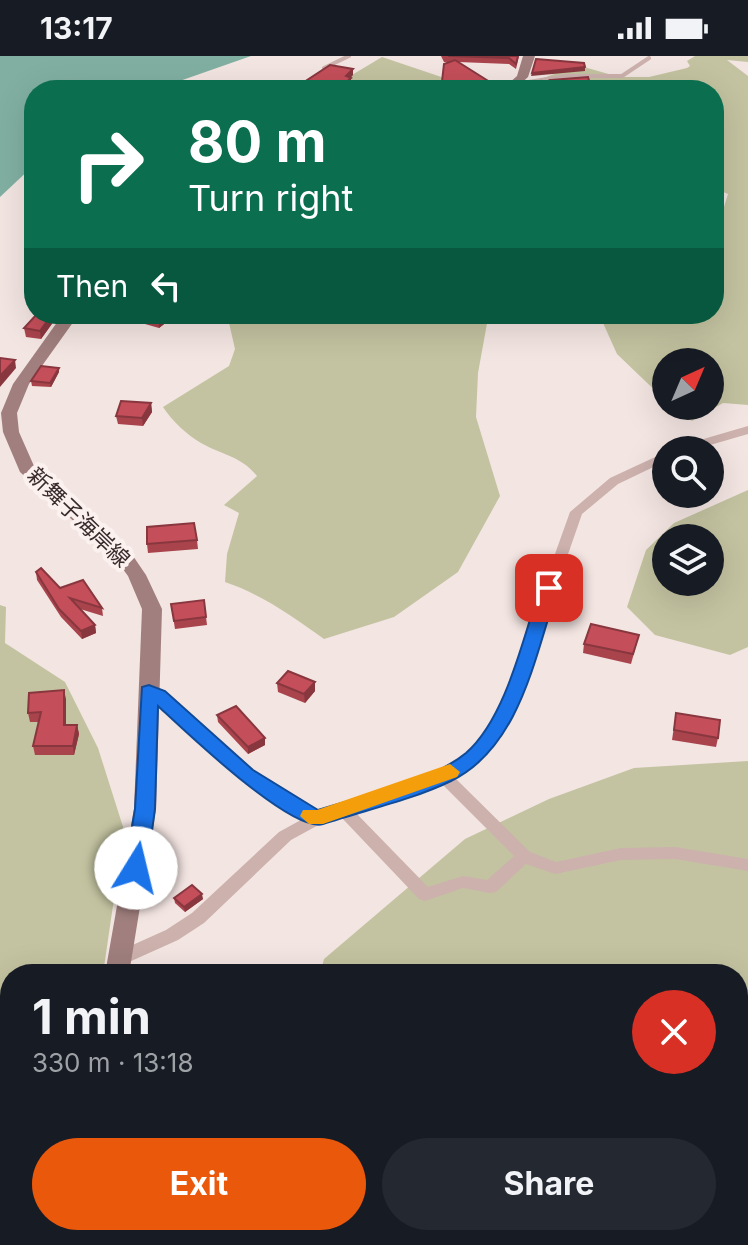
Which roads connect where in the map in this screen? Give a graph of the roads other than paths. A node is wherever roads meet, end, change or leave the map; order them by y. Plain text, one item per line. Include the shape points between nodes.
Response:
1 (349, 56) edge
2 (529, 56) edge
3 (649, 58) edge
4 (324, 68) edge
5 (516, 80) edge
6 (551, 80) edge
7 (64, 324) edge
8 (748, 430) edge
9 (724, 437) edge
10 (8, 443) edge
11 (652, 463) edge
12 (149, 692) junction
13 (444, 776) junction
14 (344, 810) junction
15 (316, 819) junction
16 (524, 856) junction
17 (748, 865) edge
18 (120, 964) edge
19 (122, 964) edge

1 - 4 lane
2 - 5 main road
3 - 6 lane via 627,77
7 - 10 main road, 新舞子海岸線 via 11,404
8 - 9 street
10 - 12 main road, 新舞子海岸線 via 26,468 137,575 152,609
11 - 13 street via 614,481 576,512 504,718 473,758
12 - 15 lane via 246,775
12 - 18 main road, 新舞子海岸線 via 145,809
13 - 14 street
13 - 16 street
14 - 15 street
14 - 16 street via 425,894 463,882 490,887
15 - 19 street via 285,836 198,918
16 - 17 street via 555,868 621,854 675,853

